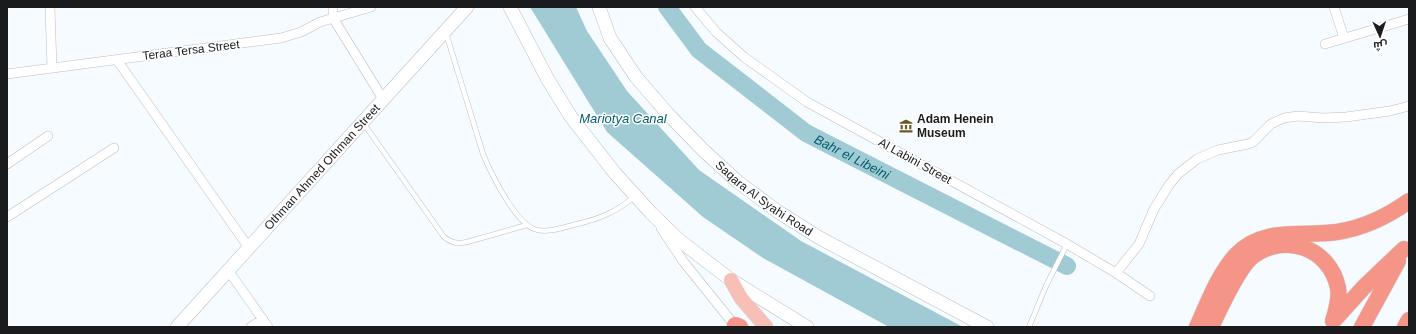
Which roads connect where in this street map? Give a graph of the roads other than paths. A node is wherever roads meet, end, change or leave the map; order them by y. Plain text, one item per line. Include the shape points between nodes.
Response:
1 (50, 7) edge
2 (333, 7) edge
3 (371, 7) edge
4 (467, 7) edge
5 (510, 7) edge
6 (599, 7) edge
7 (695, 7) edge
8 (1334, 7) edge
9 (333, 18) junction
10 (1409, 19) edge
11 (445, 31) junction
12 (1344, 38) junction
13 (1325, 44) dead end
14 (117, 60) junction
15 (52, 68) junction
16 (7, 74) edge
17 (384, 99) junction
18 (1409, 106) edge
19 (362, 122) junction
20 (48, 136) dead end
21 (114, 148) dead end
22 (7, 164) edge
23 (635, 196) junction
24 (1409, 201) edge
25 (651, 213) junction
26 (7, 217) edge
27 (527, 224) junction
28 (1407, 244) edge
29 (249, 248) junction
30 (1065, 248) junction
31 (228, 270) junction
32 (1116, 273) junction
33 (731, 280) junction
34 (1150, 296) dead end
35 (1409, 320) edge
36 (266, 323) edge
37 (1331, 324) edge
38 (737, 326) edge
39 (176, 327) edge
40 (251, 327) edge
41 (766, 327) edge
42 (807, 327) edge
43 (987, 327) edge
44 (1029, 327) edge
45 (1197, 327) edge
46 (1211, 327) edge
47 (1362, 327) edge
48 (1405, 327) edge

1 - 15 street
2 - 9 street
3 - 9 street, Teraa Tersa Street
4 - 11 main road, Othman Ahmed Othman Street
5 - 23 main road via 547,78 571,117
6 - 43 main road, Saqara Al Syahi Road via 610,38 636,77 702,149 738,182 818,238
7 - 30 street, Al Labini Street via 716,32 744,57 807,102
8 - 12 street
9 - 14 street, Teraa Tersa Street via 281,38
9 - 17 street
10 - 12 street
11 - 17 main road, Othman Ahmed Othman Street
11 - 27 lane via 485,159 506,199
12 - 13 street
14 - 15 street, Teraa Tersa Street
14 - 29 street
15 - 16 street, Teraa Tersa Street
17 - 19 main road, Othman Ahmed Othman Street
18 - 32 street via 1346,117 1284,118 1271,124 1253,142 1218,150 1197,159 1169,185 1154,209 1139,244
19 - 27 lane via 444,237 451,242 467,242
19 - 29 main road, Othman Ahmed Othman Street
20 - 22 street
21 - 26 street
23 - 25 main road
23 - 27 lane via 614,211 592,221 550,230 534,229
24 - 45 highway via 1380,219 1358,227 1337,232 1291,233 1267,237 1249,245 1223,273
25 - 33 main road via 680,240
25 - 38 street via 683,261
28 - 37 highway
28 - 47 highway
29 - 31 main road, Othman Ahmed Othman Street
30 - 32 street, Al Labini Street
30 - 44 lane
31 - 36 street
31 - 39 main road, Othman Ahmed Othman Street
32 - 34 street, Al Labini Street
33 - 41 main road via 741,298
33 - 42 main road
35 - 48 highway
36 - 40 street
37 - 46 highway via 1337,306 1338,290 1331,270 1325,261 1312,251 1281,244 1265,248 1241,269

